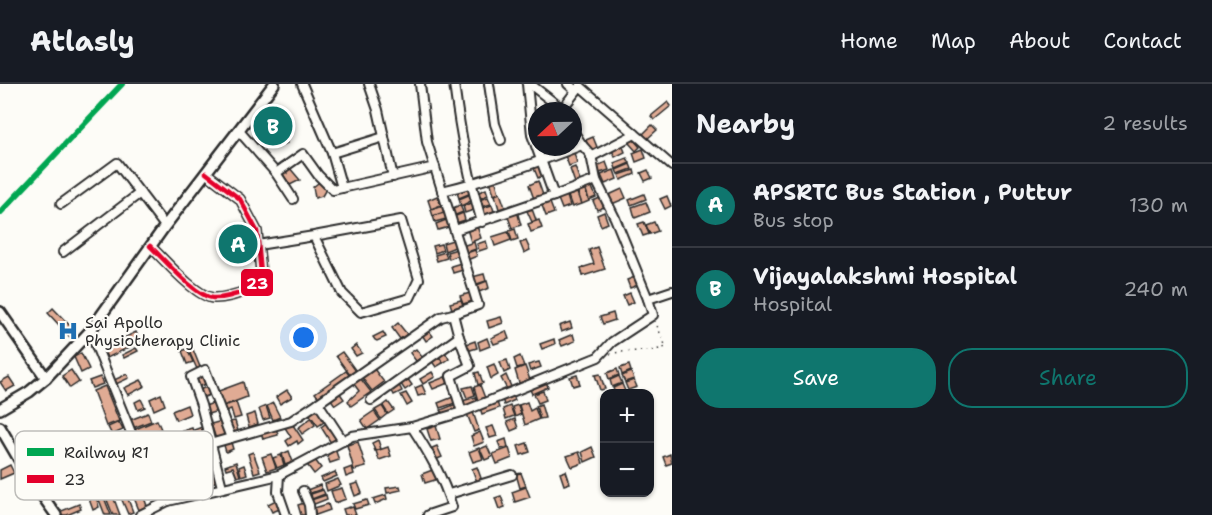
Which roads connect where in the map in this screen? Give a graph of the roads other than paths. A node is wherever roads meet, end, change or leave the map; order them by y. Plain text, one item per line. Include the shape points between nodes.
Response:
1 (274, 84) edge
2 (302, 84) edge
3 (369, 84) edge
4 (420, 84) edge
5 (454, 84) edge
6 (489, 84) edge
7 (529, 84) edge
8 (568, 84) edge
9 (576, 91) junction
10 (552, 102) edge
11 (568, 102) edge
12 (239, 131) junction
13 (635, 134) junction
14 (384, 137) junction
15 (501, 140) dead end
16 (582, 145) edge
17 (332, 153) junction
18 (554, 156) edge
19 (591, 157) junction
20 (542, 161) junction
21 (672, 165) edge
22 (435, 167) junction
23 (206, 173) junction
24 (276, 173) junction
25 (393, 177) junction
26 (596, 180) junction
27 (471, 184) junction
28 (342, 188) junction
29 (442, 191) junction
30 (140, 193) junction
31 (554, 196) junction
32 (293, 199) dead end
33 (61, 204) dead end
34 (482, 222) junction
35 (165, 226) junction
36 (455, 230) junction
37 (314, 236) junction
38 (258, 245) junction
39 (150, 246) junction
40 (63, 252) dead end
41 (672, 291) edge
42 (648, 300) junction
43 (0, 312) edge
44 (453, 314) junction
45 (90, 331) junction
46 (459, 337) junction
47 (46, 378) junction
48 (371, 400) dead end
49 (318, 404) junction
50 (0, 409) edge
51 (462, 412) junction
52 (0, 427) edge
53 (412, 427) junction
54 (130, 431) edge
55 (207, 431) edge
56 (231, 438) junction
57 (343, 441) junction
58 (213, 443) edge
59 (15, 453) edge
60 (213, 455) edge
61 (279, 475) junction
62 (512, 475) dead end
63 (222, 487) junction
64 (213, 489) edge
65 (303, 491) dead end
66 (448, 494) junction
67 (45, 500) edge
68 (172, 500) edge
69 (168, 501) joint
70 (56, 515) edge
71 (140, 515) edge
72 (286, 515) edge
73 (310, 515) edge
74 (428, 515) edge

1 - 12 main road
2 - 17 street
3 - 14 street
4 - 22 street via 427,142
5 - 27 street
6 - 15 street
7 - 10 street
7 - 20 street via 532,135
8 - 9 street
9 - 11 street
9 - 13 street via 580,86
12 - 23 main road
12 - 24 street
13 - 19 street
13 - 21 street
14 - 17 street
14 - 25 street
16 - 19 street
17 - 28 street
18 - 20 street
19 - 26 street
20 - 27 street
20 - 31 street
22 - 25 street
22 - 29 street
23 - 35 main road
23 - 38 street via 240,199 257,231
24 - 28 street via 303,154 333,190
24 - 32 street
25 - 28 street
26 - 31 street
26 - 42 street
27 - 29 street
27 - 34 street
29 - 36 street
30 - 33 street via 117,163
30 - 35 street
30 - 40 street
31 - 34 street
34 - 36 street
35 - 39 main road
36 - 44 street via 478,305
37 - 37 street via 342,293 361,312 410,298 419,279 401,220
37 - 38 street
38 - 39 street via 261,273 255,288 210,298
39 - 45 main road
41 - 42 street
42 - 51 street via 653,315 612,342 598,357
43 - 47 main road
44 - 46 street
44 - 49 street via 441,317
45 - 47 main road
45 - 54 street
46 - 48 street
46 - 51 street via 470,366 451,376
47 - 50 main road
49 - 56 street via 291,421
49 - 57 street
51 - 53 street
52 - 59 main road
53 - 57 street via 352,436
53 - 66 street via 434,460
55 - 56 street via 191,377 206,370
56 - 58 street
57 - 61 street
60 - 63 street
61 - 63 street
61 - 72 street via 278,492
62 - 66 street
63 - 64 street
65 - 73 street
66 - 74 street via 452,507
67 - 70 main road
68 - 69 street
69 - 71 street

